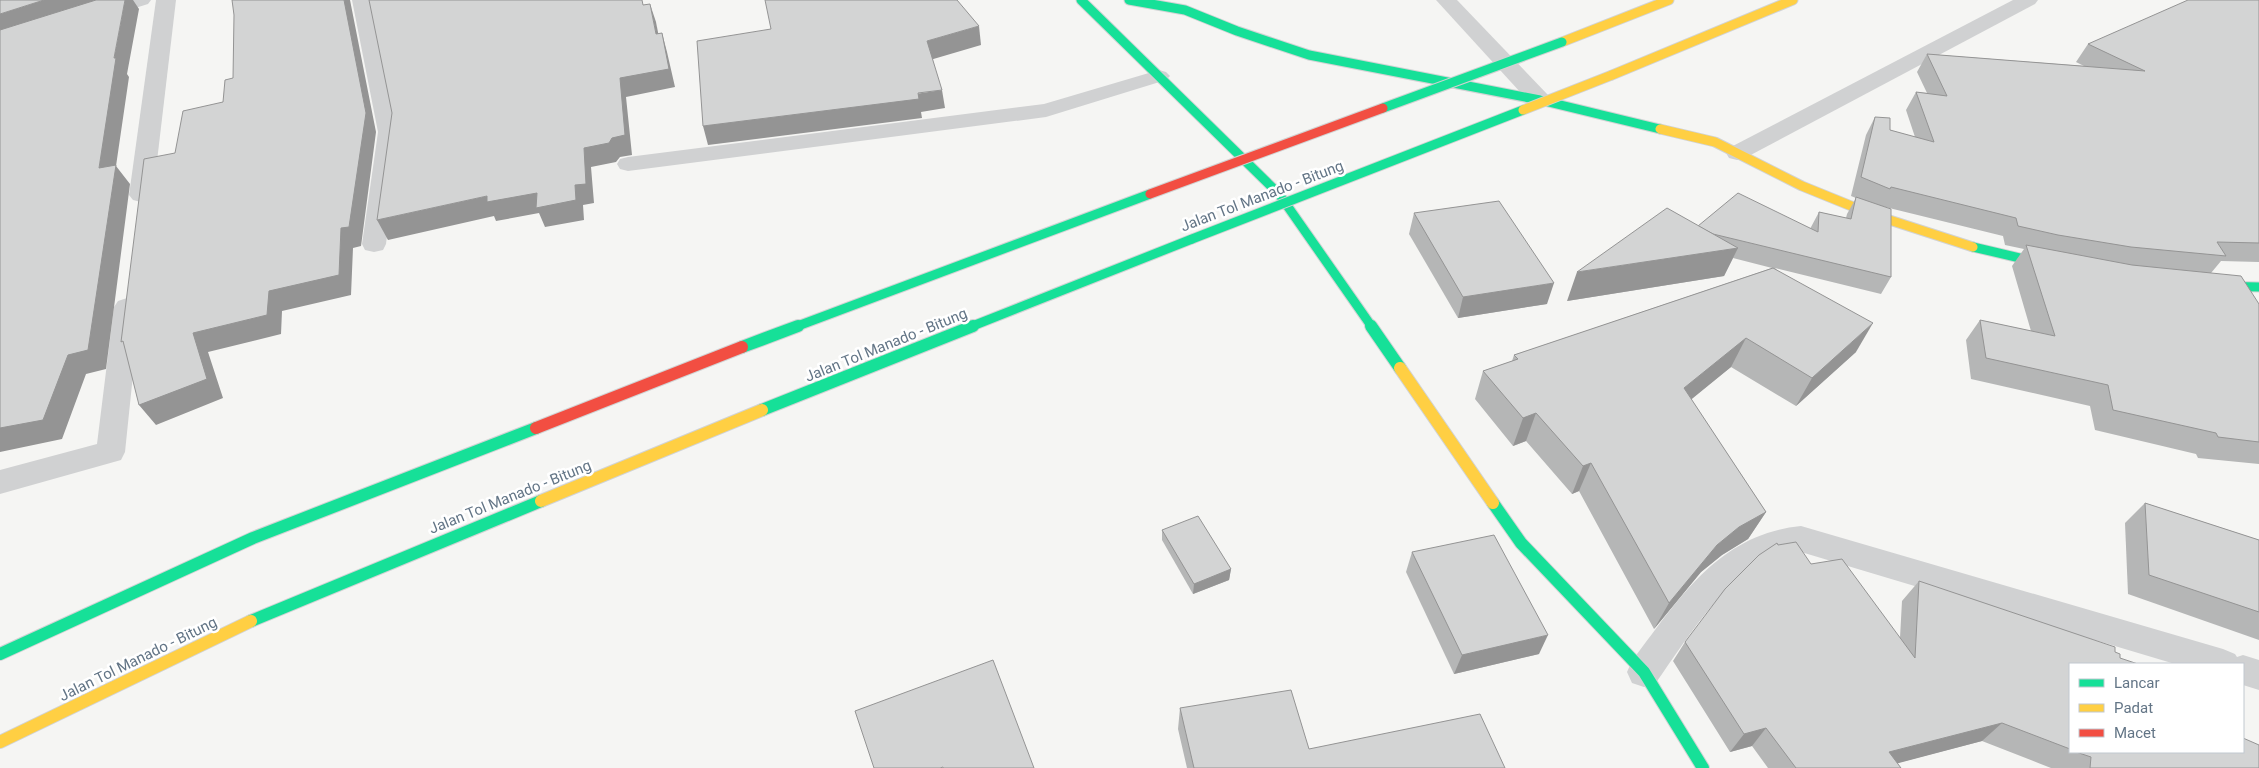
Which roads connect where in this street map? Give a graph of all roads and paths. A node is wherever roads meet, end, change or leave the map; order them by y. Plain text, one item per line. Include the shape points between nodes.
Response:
1 (141, 0) edge
2 (166, 0) edge
3 (362, 0) edge
4 (1081, 0) edge
5 (1129, 0) edge
6 (1446, 0) edge
7 (1669, 0) edge
8 (1793, 0) edge
9 (2028, 0) edge
10 (85, 18) edge
11 (1159, 76) junction
12 (1540, 100) junction
13 (1738, 153) junction
14 (628, 164) dead end
15 (139, 213) edge
16 (374, 244) dead end
17 (2062, 267) edge
18 (130, 281) edge
19 (2202, 286) edge
20 (2259, 287) edge
21 (0, 482) edge
22 (0, 654) edge
23 (2220, 663) edge
24 (2244, 670) edge
25 (1644, 672) junction
26 (2259, 675) edge
27 (0, 742) edge
28 (1703, 768) edge

1 - 10 street
2 - 15 street
3 - 16 street via 389,132
4 - 11 main road
5 - 12 main road via 1185,10 1309,54
6 - 12 street
7 - 22 main road, bridge via 734,351 253,538
8 - 27 main road, Jalan Tol Manado - Bitung, bridge via 1612,75 777,404 273,610
9 - 13 street
11 - 14 street via 1046,110
11 - 25 main road via 1279,194 1521,543
12 - 13 main road via 1715,142
13 - 17 main road via 1802,186 1871,214 1966,245
18 - 21 street via 111,452
19 - 20 main road
23 - 25 street via 1801,539 1776,541 1732,565 1714,580
24 - 26 street
25 - 28 main road

